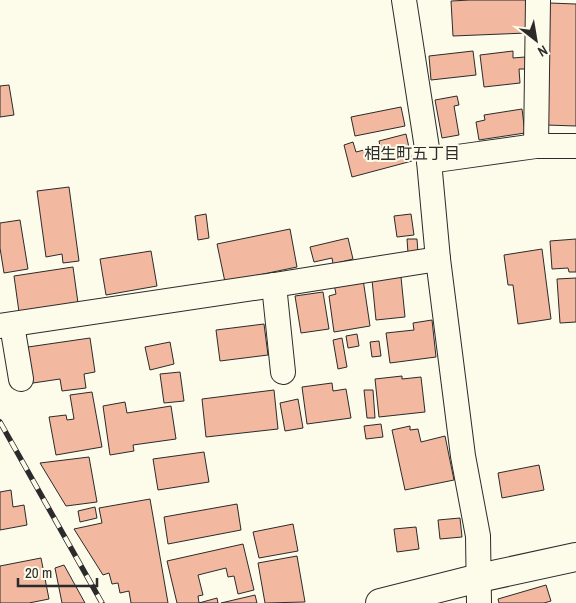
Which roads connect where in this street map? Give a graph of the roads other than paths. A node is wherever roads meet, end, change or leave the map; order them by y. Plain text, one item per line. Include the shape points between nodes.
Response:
1 (404, 0) edge
2 (538, 0) edge
3 (536, 146) junction
4 (576, 146) edge
5 (429, 161) junction
6 (438, 259) junction
7 (274, 285) junction
8 (6, 325) edge
9 (283, 372) dead end
10 (21, 379) dead end
11 (576, 556) edge
12 (479, 591) edge
13 (380, 603) edge

1 - 5 street
2 - 3 street
3 - 4 street
3 - 5 street
5 - 6 street
6 - 7 street
6 - 12 street via 463,456 478,536
7 - 8 street
7 - 9 street
8 - 10 street
11 - 12 street
12 - 13 street

